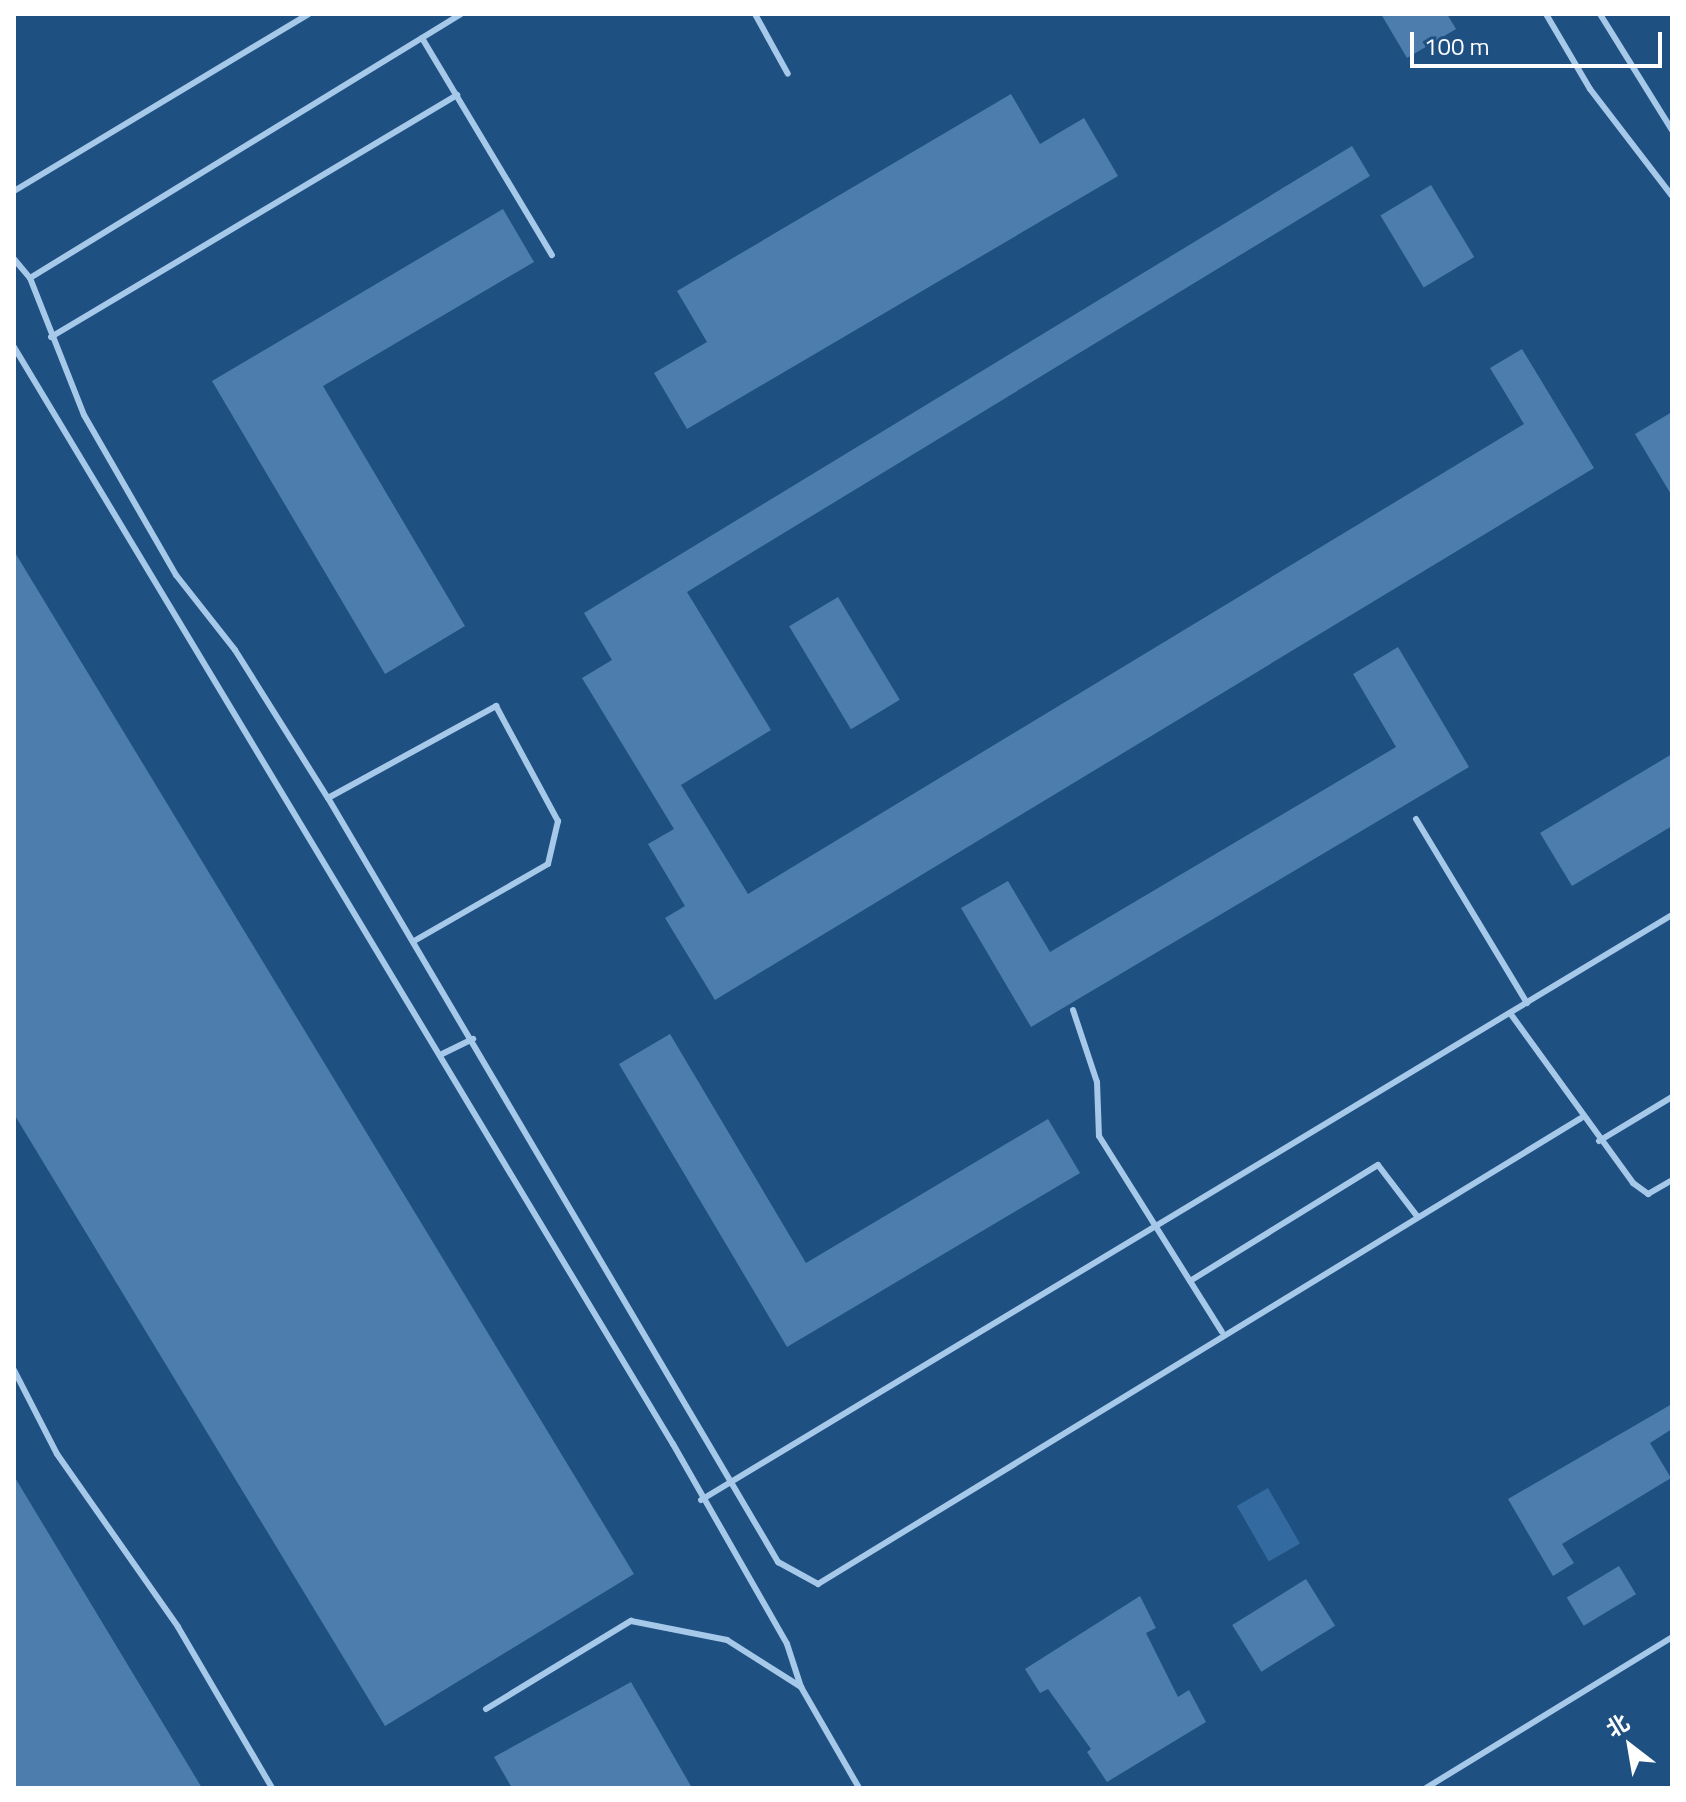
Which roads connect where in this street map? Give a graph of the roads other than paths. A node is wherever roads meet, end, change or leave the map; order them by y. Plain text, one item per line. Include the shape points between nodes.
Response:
1 (309, 14) edge
2 (461, 14) edge
3 (755, 14) edge
4 (1546, 14) edge
5 (1600, 14) edge
6 (422, 38) junction
7 (788, 74) dead end
8 (457, 95) junction
9 (1672, 130) edge
10 (14, 191) edge
11 (1672, 196) edge
12 (552, 255) dead end
13 (14, 259) edge
14 (30, 278) junction
15 (51, 337) junction
16 (14, 347) edge
17 (328, 798) junction
18 (1416, 819) dead end
19 (1672, 915) edge
20 (414, 941) junction
21 (1527, 1003) junction
22 (1073, 1010) dead end
23 (1510, 1013) junction
24 (473, 1039) junction
25 (440, 1055) junction
26 (1672, 1097) edge
27 (1581, 1118) junction
28 (1599, 1141) junction
29 (1672, 1180) edge
30 (1417, 1216) junction
31 (1156, 1228) junction
32 (1190, 1281) junction
33 (1222, 1332) junction
34 (14, 1370) edge
35 (734, 1483) junction
36 (701, 1500) junction
37 (1672, 1637) edge
38 (801, 1687) junction
39 (486, 1709) dead end
40 (272, 1788) edge
41 (859, 1788) edge
42 (1426, 1788) edge

1 - 10 lane
2 - 6 lane
3 - 7 lane
4 - 11 lane via 1590,89
5 - 9 lane
6 - 8 lane
6 - 14 lane
8 - 12 lane
8 - 15 lane
13 - 14 lane
14 - 15 lane
15 - 17 lane via 84,415 176,575 235,650
16 - 25 lane
17 - 20 lane
17 - 20 lane via 496,706 558,821 548,864
18 - 21 lane
19 - 21 lane
20 - 24 lane
21 - 23 lane
22 - 31 lane via 1097,1082 1099,1136
23 - 27 lane
23 - 31 lane
24 - 25 lane
24 - 35 lane
25 - 36 lane
26 - 28 lane
27 - 28 lane
27 - 30 lane
28 - 29 lane via 1648,1194
30 - 32 lane via 1378,1165
30 - 33 lane
31 - 32 lane
31 - 35 lane
32 - 33 lane
33 - 35 lane via 818,1584 778,1562
34 - 40 lane via 57,1454 178,1627
35 - 36 lane
36 - 38 lane via 787,1644
37 - 42 lane
38 - 39 lane via 727,1640 631,1621
38 - 41 lane

